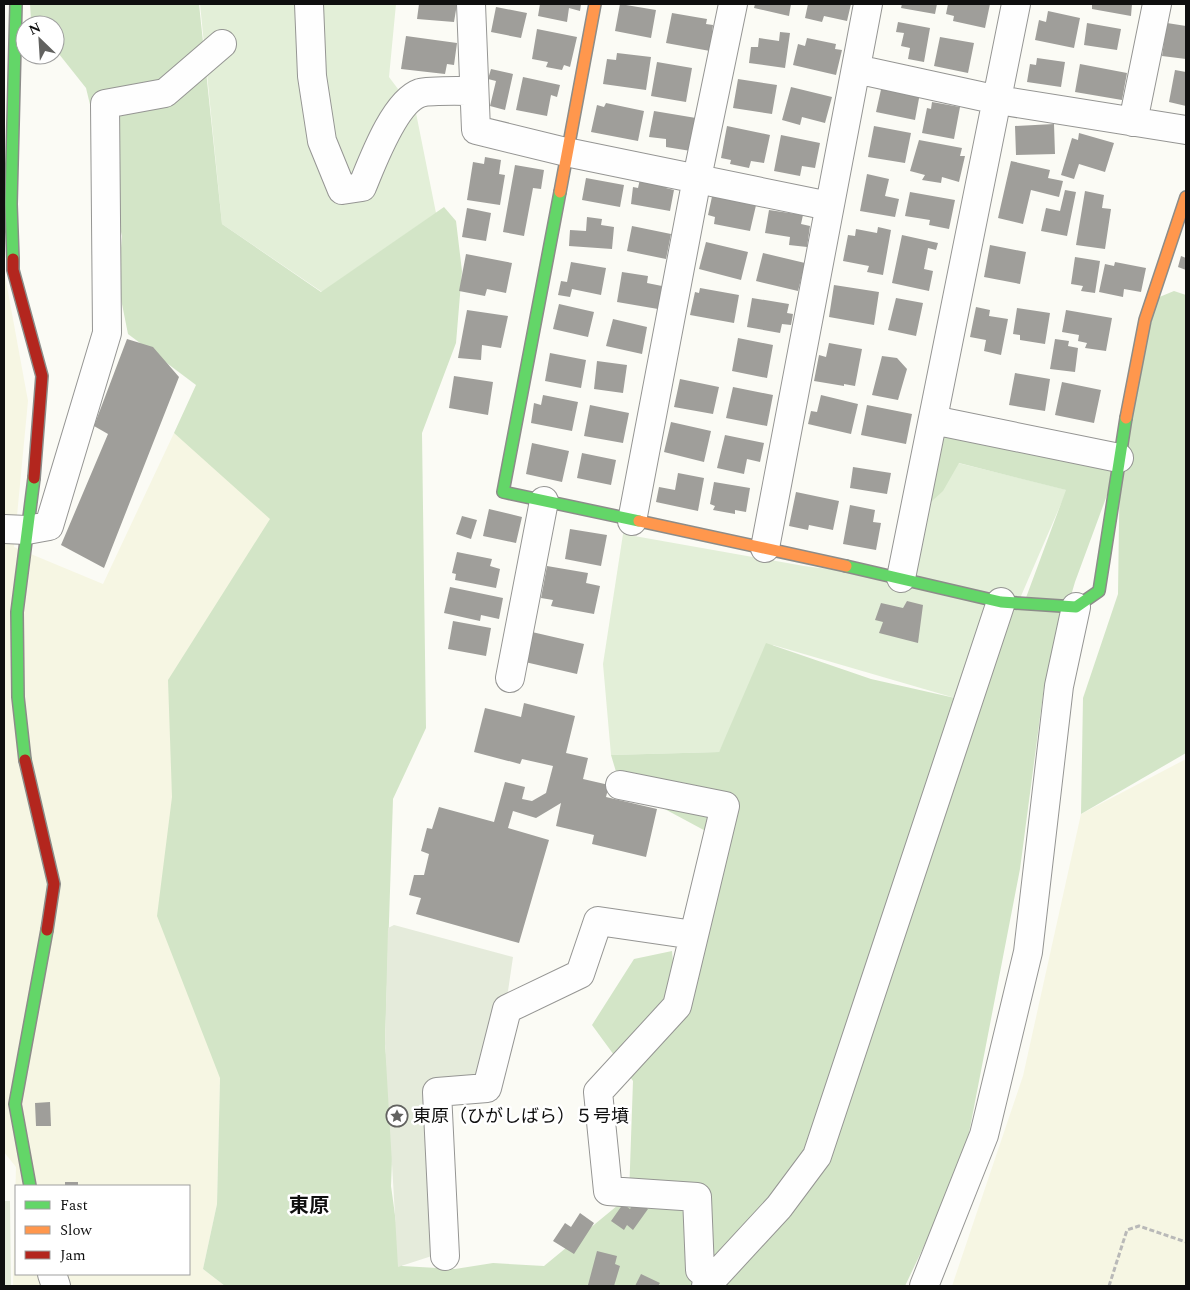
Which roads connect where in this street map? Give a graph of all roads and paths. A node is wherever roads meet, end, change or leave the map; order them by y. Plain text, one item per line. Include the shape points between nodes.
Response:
1 (16, 4) edge
2 (309, 4) edge
3 (471, 4) edge
4 (596, 4) edge
5 (733, 4) edge
6 (868, 4) edge
7 (1016, 4) edge
8 (1157, 4) edge
9 (222, 44) dead end
10 (856, 70) junction
11 (10, 84) edge
12 (474, 91) junction
13 (998, 100) junction
14 (1133, 122) junction
15 (1186, 130) edge
16 (566, 152) junction
17 (697, 178) junction
18 (1186, 197) edge
19 (830, 206) junction
20 (933, 420) junction
21 (1119, 458) junction
22 (544, 501) junction
23 (632, 521) junction
24 (15, 530) edge
25 (765, 548) junction
26 (901, 578) junction
27 (1001, 602) junction
28 (1076, 607) junction
29 (510, 678) dead end
30 (620, 785) dead end
31 (694, 935) junction
32 (30, 1185) edge
33 (1186, 1242) edge
34 (446, 1256) dead end
35 (710, 1283) edge
36 (924, 1286) edge
37 (1109, 1286) edge

1 - 11 street
2 - 12 street via 312,76 322,141 342,190 362,187 386,133 398,114 420,93
3 - 12 street
4 - 16 street
5 - 17 street
6 - 10 street
7 - 13 street
8 - 14 street
9 - 24 street via 165,93 105,104 107,333 48,526
10 - 13 street
10 - 19 street
11 - 24 street via 13,270 42,376 34,477
12 - 16 street via 476,130
13 - 14 street
13 - 20 street
14 - 15 street
16 - 17 street
16 - 22 street via 504,492
17 - 19 street
17 - 23 street
18 - 21 street via 1144,320
19 - 25 street
20 - 21 street
20 - 26 street
21 - 28 street via 1099,591
22 - 23 street
22 - 29 street
23 - 25 street
24 - 32 street via 18,697 25,761 54,884 15,1104
25 - 26 street
26 - 27 street
27 - 28 street
27 - 35 street via 817,1156 779,1207
28 - 36 street via 1059,686 1028,952 984,1135
30 - 31 street via 725,806
31 - 34 street via 598,921 580,974 507,1009 487,1088 437,1092
31 - 35 street via 678,1006 598,1092 608,1191 697,1197 700,1270
33 - 37 path via 1138,1226 1127,1230

